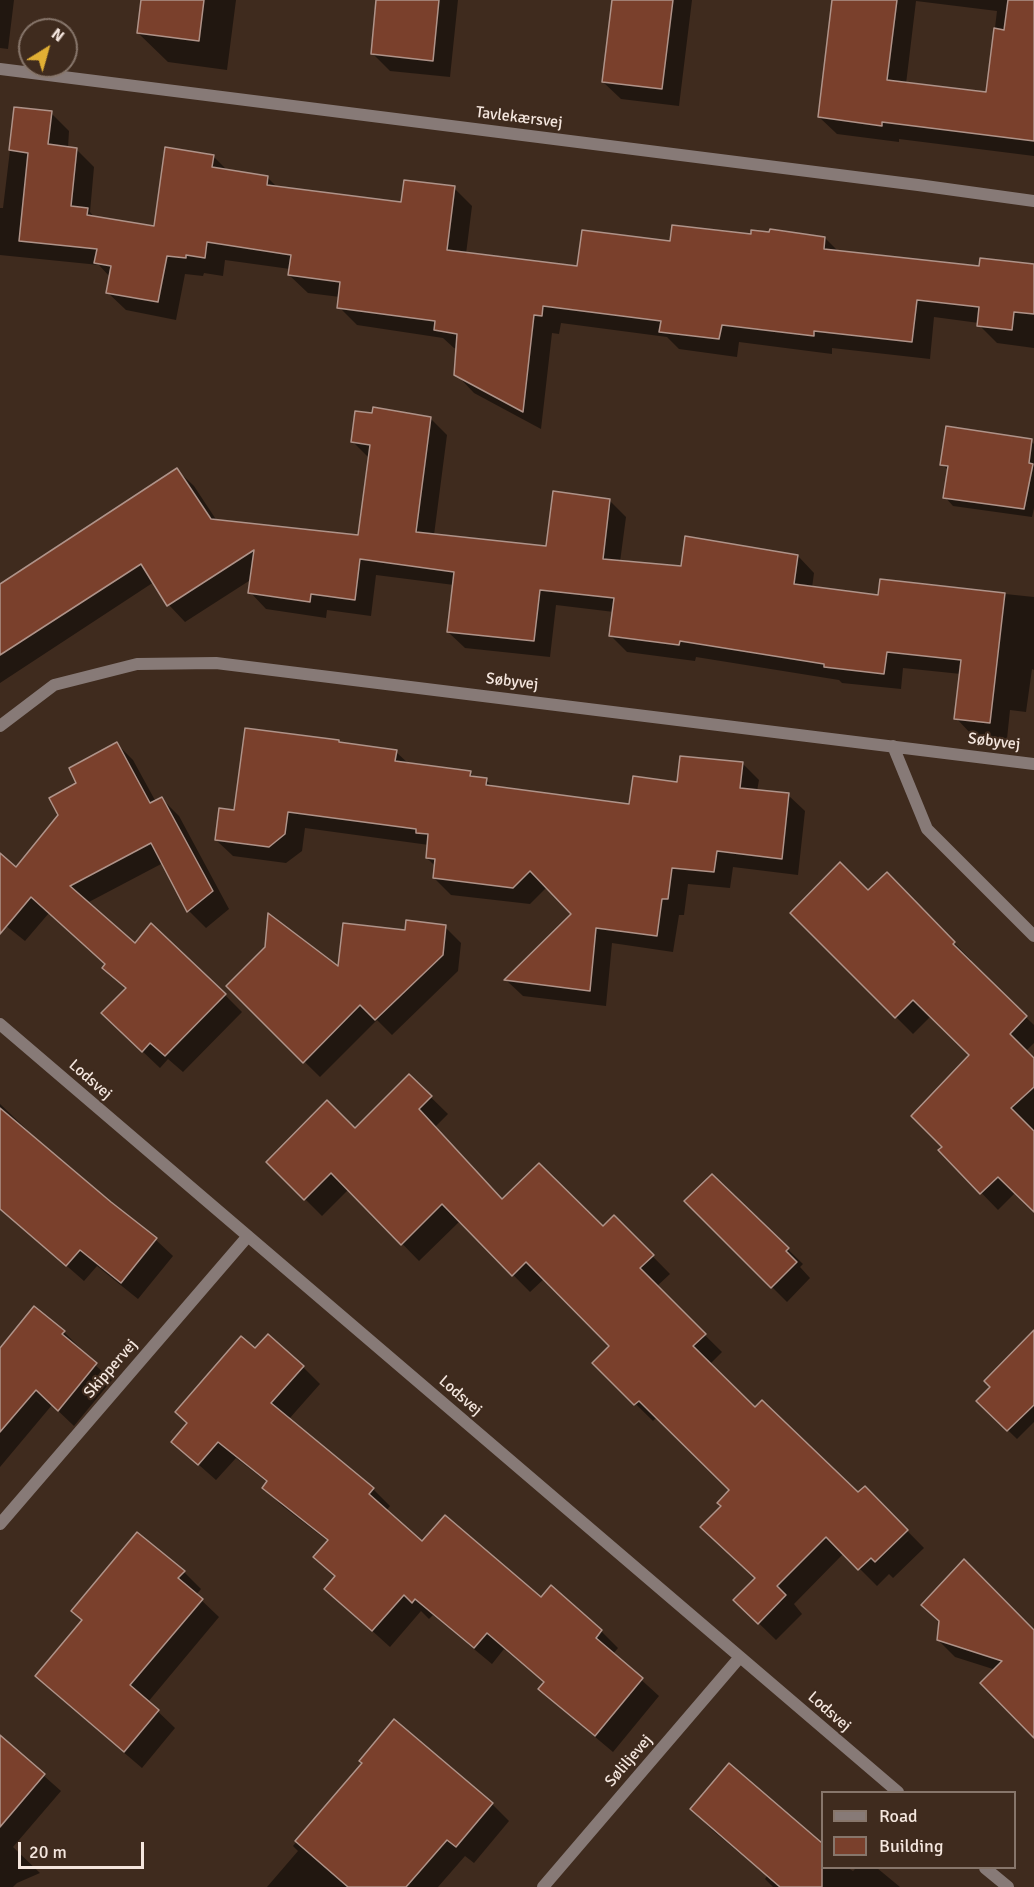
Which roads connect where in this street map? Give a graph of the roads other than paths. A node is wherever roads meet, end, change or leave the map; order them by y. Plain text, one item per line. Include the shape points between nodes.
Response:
1 (0, 69) edge
2 (1034, 201) edge
3 (0, 726) edge
4 (893, 746) junction
5 (1034, 764) edge
6 (1034, 936) edge
7 (0, 1024) edge
8 (248, 1236) junction
9 (0, 1524) edge
10 (740, 1657) junction
11 (897, 1791) edge
12 (987, 1869) edge
13 (543, 1887) edge
14 (1008, 1887) edge

1 - 2 street, Tavlekærsvej
3 - 4 street, Søbyvej via 54,686 137,663 216,663
4 - 5 street, Søbyvej
4 - 6 street via 927,830
7 - 8 street, Lodsvej
8 - 9 street, Skippervej
8 - 10 street, Lodsvej
10 - 11 street, Lodsvej
10 - 13 street, Søliljevej
12 - 14 street

